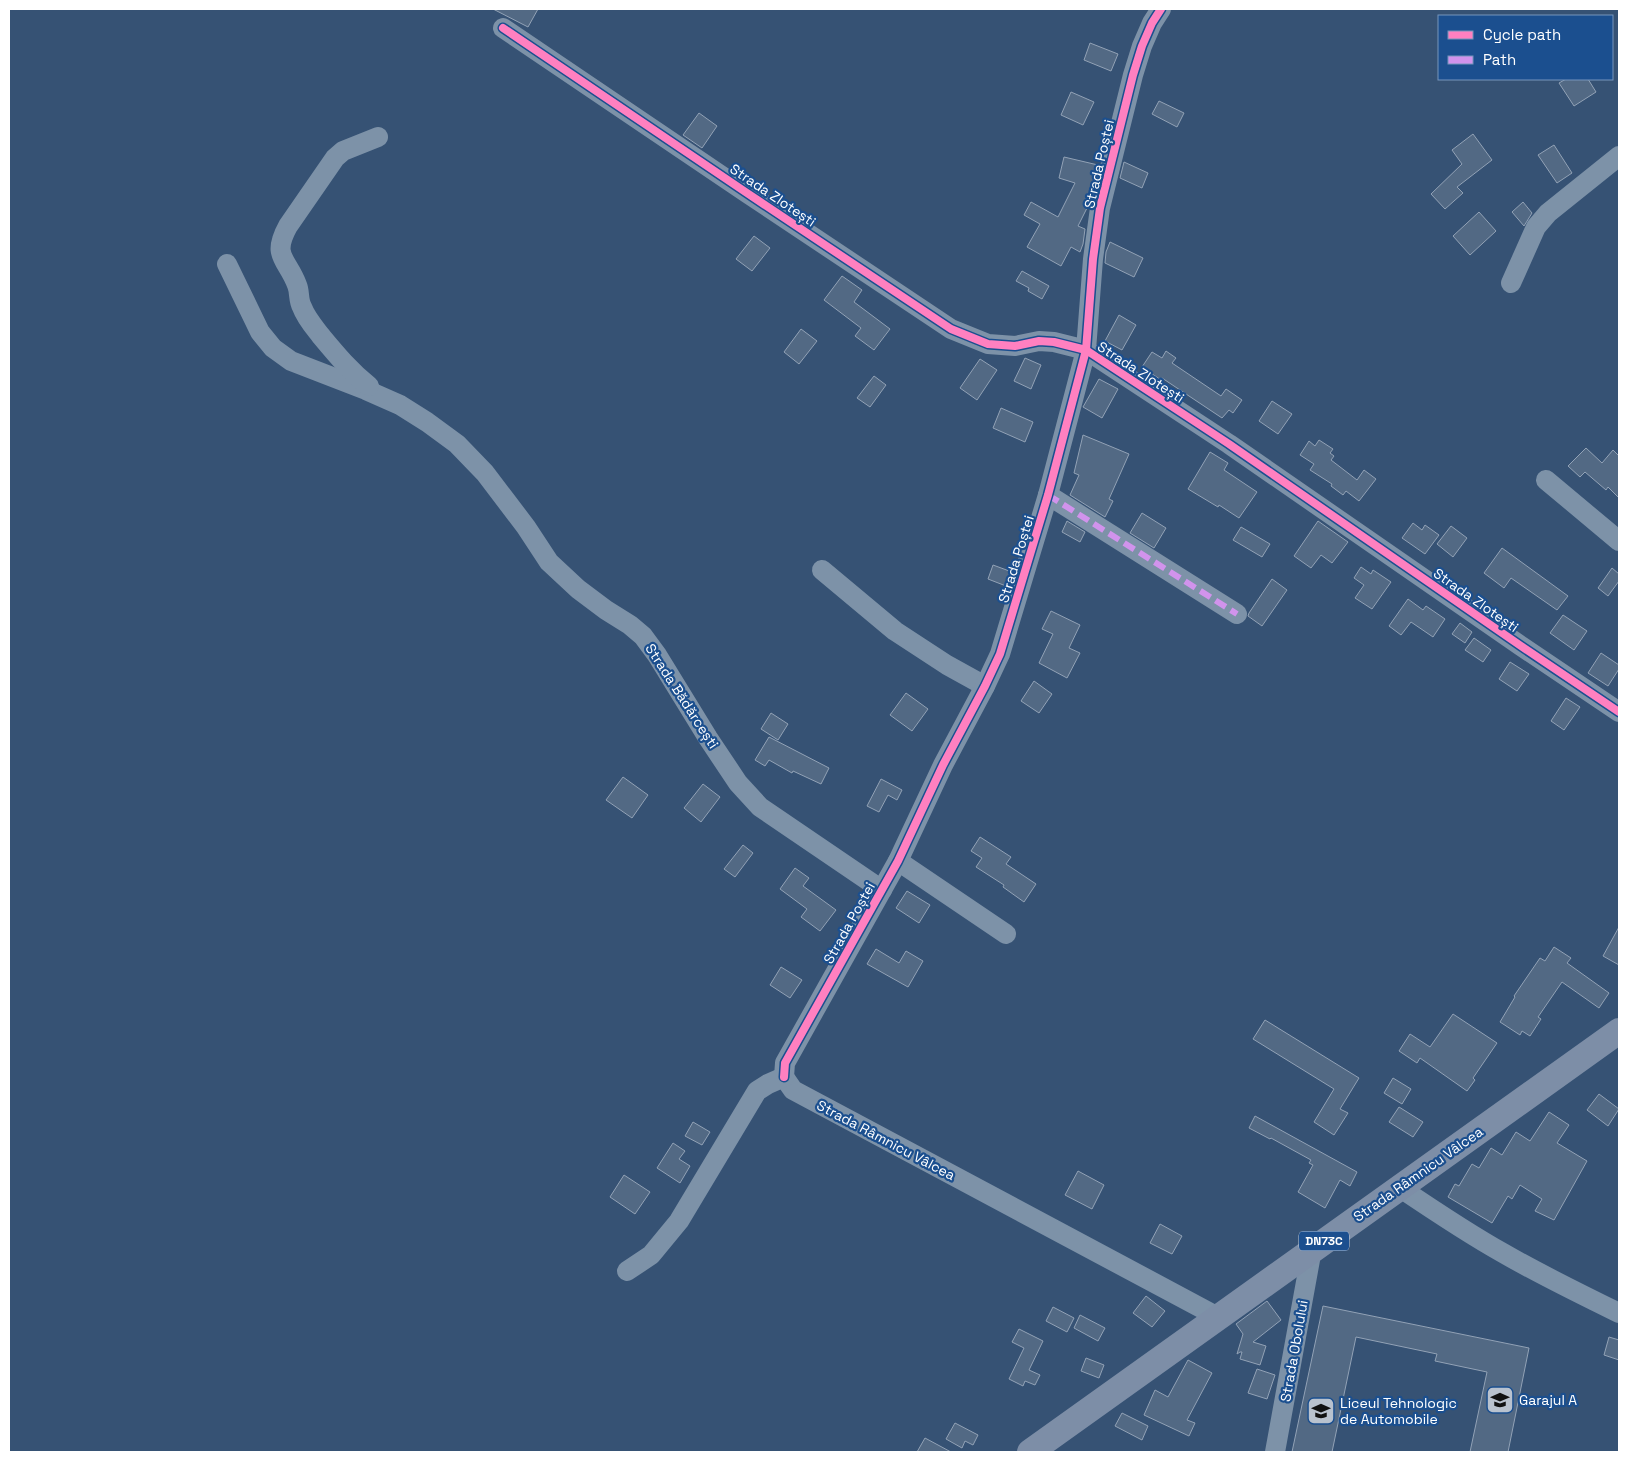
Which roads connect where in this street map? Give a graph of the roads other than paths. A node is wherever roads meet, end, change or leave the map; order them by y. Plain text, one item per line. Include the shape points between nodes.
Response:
1 (1161, 9) edge
2 (504, 28) dead end
3 (378, 137) dead end
4 (1619, 156) edge
5 (227, 264) dead end
6 (1511, 283) dead end
7 (1086, 350) junction
8 (379, 396) junction
9 (1546, 480) dead end
10 (1048, 495) junction
11 (1619, 541) edge
12 (822, 570) dead end
13 (1237, 614) dead end
14 (985, 686) junction
15 (1619, 712) edge
16 (898, 861) junction
17 (882, 890) junction
18 (1006, 934) dead end
19 (1619, 1031) edge
20 (784, 1077) junction
21 (1400, 1187) junction
22 (1312, 1249) junction
23 (626, 1271) dead end
24 (1619, 1312) edge
25 (1218, 1317) junction
26 (1030, 1452) edge
27 (1275, 1452) edge

1 - 7 street, Strada Poștei via 1142,46 1133,75 1100,208
2 - 7 street, Strada Zlotești via 951,328 988,344 1015,346 1046,341
3 - 8 street, Strada Bădărcești via 343,151 335,158 288,226 279,249 298,286 302,309 314,327 340,360
4 - 6 street via 1548,213 1536,227
5 - 8 street, Strada Bădărcești via 260,332 273,348 291,361
7 - 10 street, Strada Poștei
7 - 15 street, Strada Zlotești via 1229,444
8 - 17 street, Strada Bădărcești via 407,410 457,444 485,473 550,562 578,589 643,636 738,783 760,807
9 - 11 street
10 - 13 street
10 - 14 street, Strada Poștei via 1000,654
12 - 14 street via 895,631
14 - 16 street, Strada Poștei
16 - 17 street, Strada Poștei
16 - 18 street
17 - 20 street, Strada Poștei via 784,1063
19 - 21 main road, Strada Râmnicu Vâlcea / DN73C
20 - 23 street via 757,1091 679,1221 651,1255
20 - 25 street, Strada Râmnicu Vâlcea via 793,1090
21 - 22 main road, Strada Râmnicu Vâlcea / DN73C
21 - 24 street via 1503,1253
22 - 25 main road, Strada Râmnicu Vâlcea / DN73C
22 - 27 street, Strada Obolului
25 - 26 main road, Strada Râmnicu Vâlcea / DN73C

